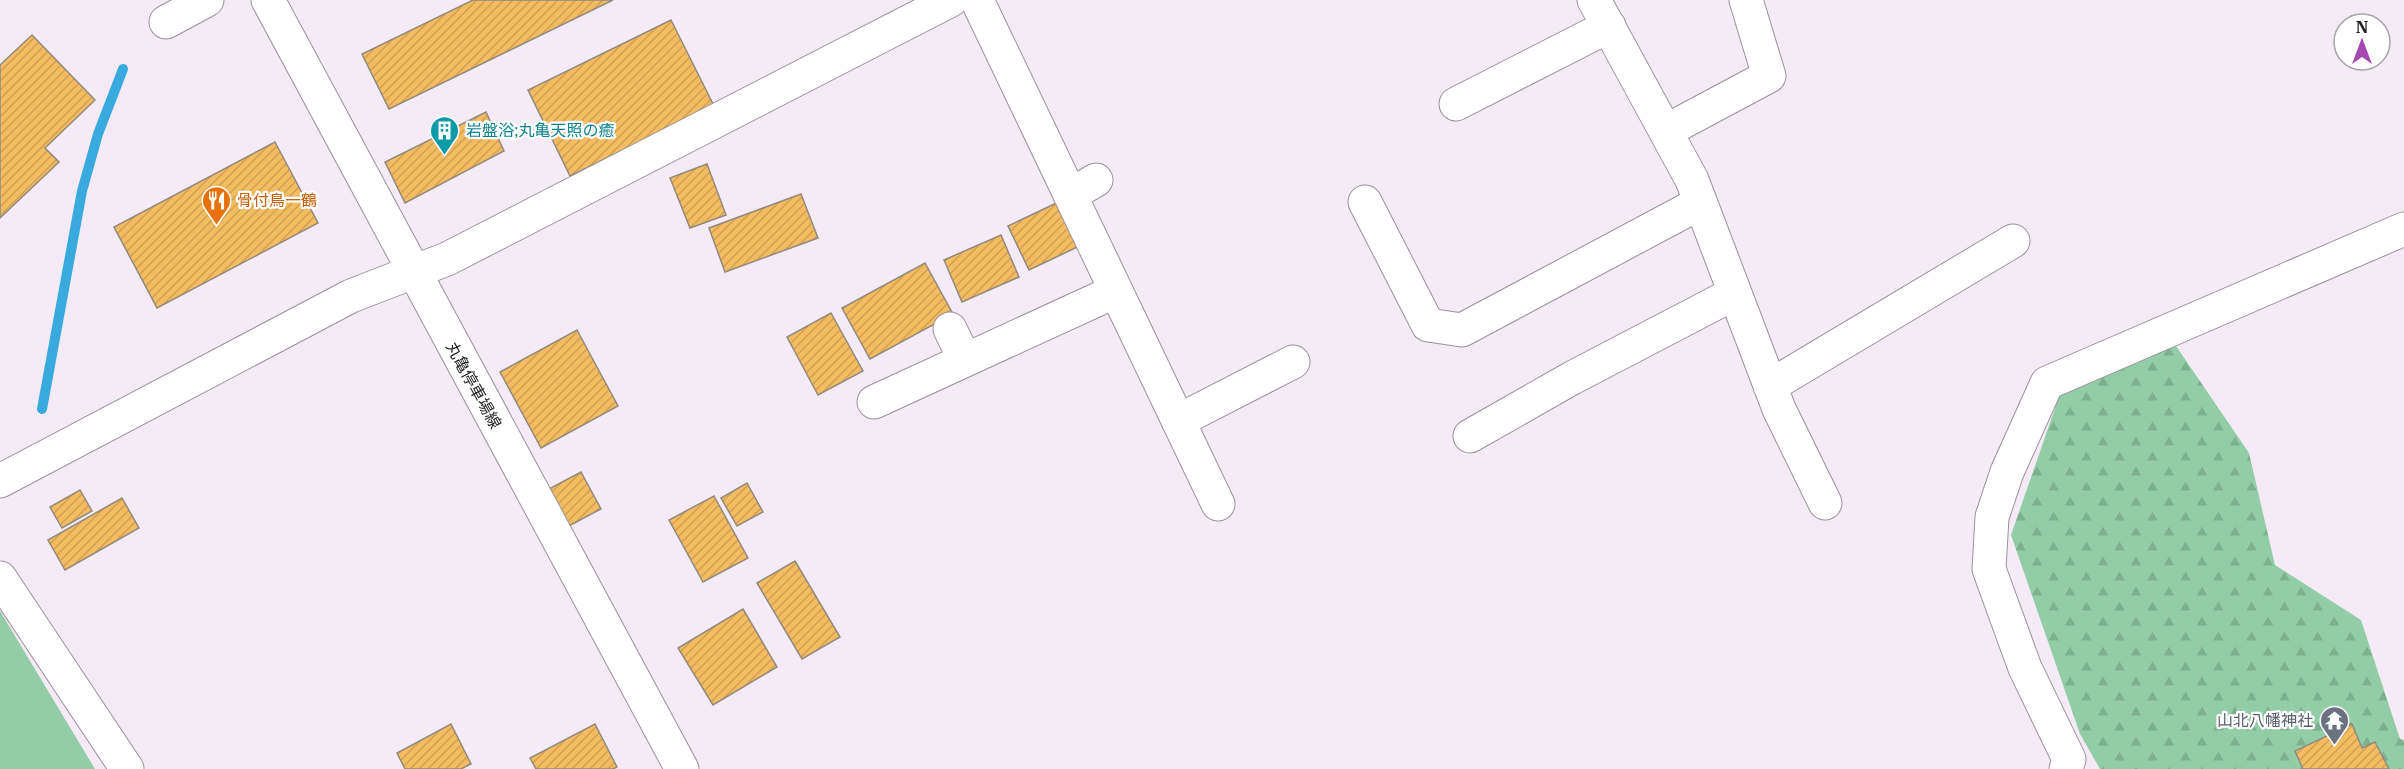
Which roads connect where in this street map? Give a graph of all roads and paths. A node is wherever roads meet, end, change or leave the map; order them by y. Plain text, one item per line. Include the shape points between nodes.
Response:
1 (207, 0) edge
2 (268, 0) edge
3 (976, 0) edge
4 (1746, 0) edge
5 (944, 1) edge
6 (1601, 13) edge
7 (166, 22) dead end
8 (1456, 104) dead end
9 (1666, 131) junction
10 (1365, 202) dead end
11 (1700, 202) junction
12 (2404, 230) edge
13 (2013, 241) dead end
14 (413, 272) junction
15 (1116, 291) junction
16 (1735, 293) junction
17 (950, 329) dead end
18 (965, 360) junction
19 (1293, 362) dead end
20 (1770, 386) junction
21 (874, 402) dead end
22 (1178, 421) junction
23 (1470, 436) dead end
24 (0, 482) edge
25 (1825, 503) dead end
26 (1218, 504) dead end
27 (0, 578) edge
28 (127, 769) edge
29 (682, 769) edge
30 (2066, 769) edge

1 - 7 street
2 - 14 street, 丸亀停車場線
3 - 15 street via 1083,188
4 - 9 street via 1769,76
5 - 14 street via 447,259
6 - 8 street
6 - 9 street
9 - 11 street
10 - 11 street via 1428,325 1462,330
11 - 16 street
12 - 30 street via 2047,383 2007,472 1992,517 1989,569 2025,668 2069,759
13 - 20 street
14 - 24 street via 351,296
14 - 29 street, 丸亀停車場線
15 - 18 street
15 - 22 street
16 - 20 street
16 - 23 street
17 - 18 street
18 - 21 street
19 - 22 street
20 - 25 street
22 - 26 street
27 - 28 street

